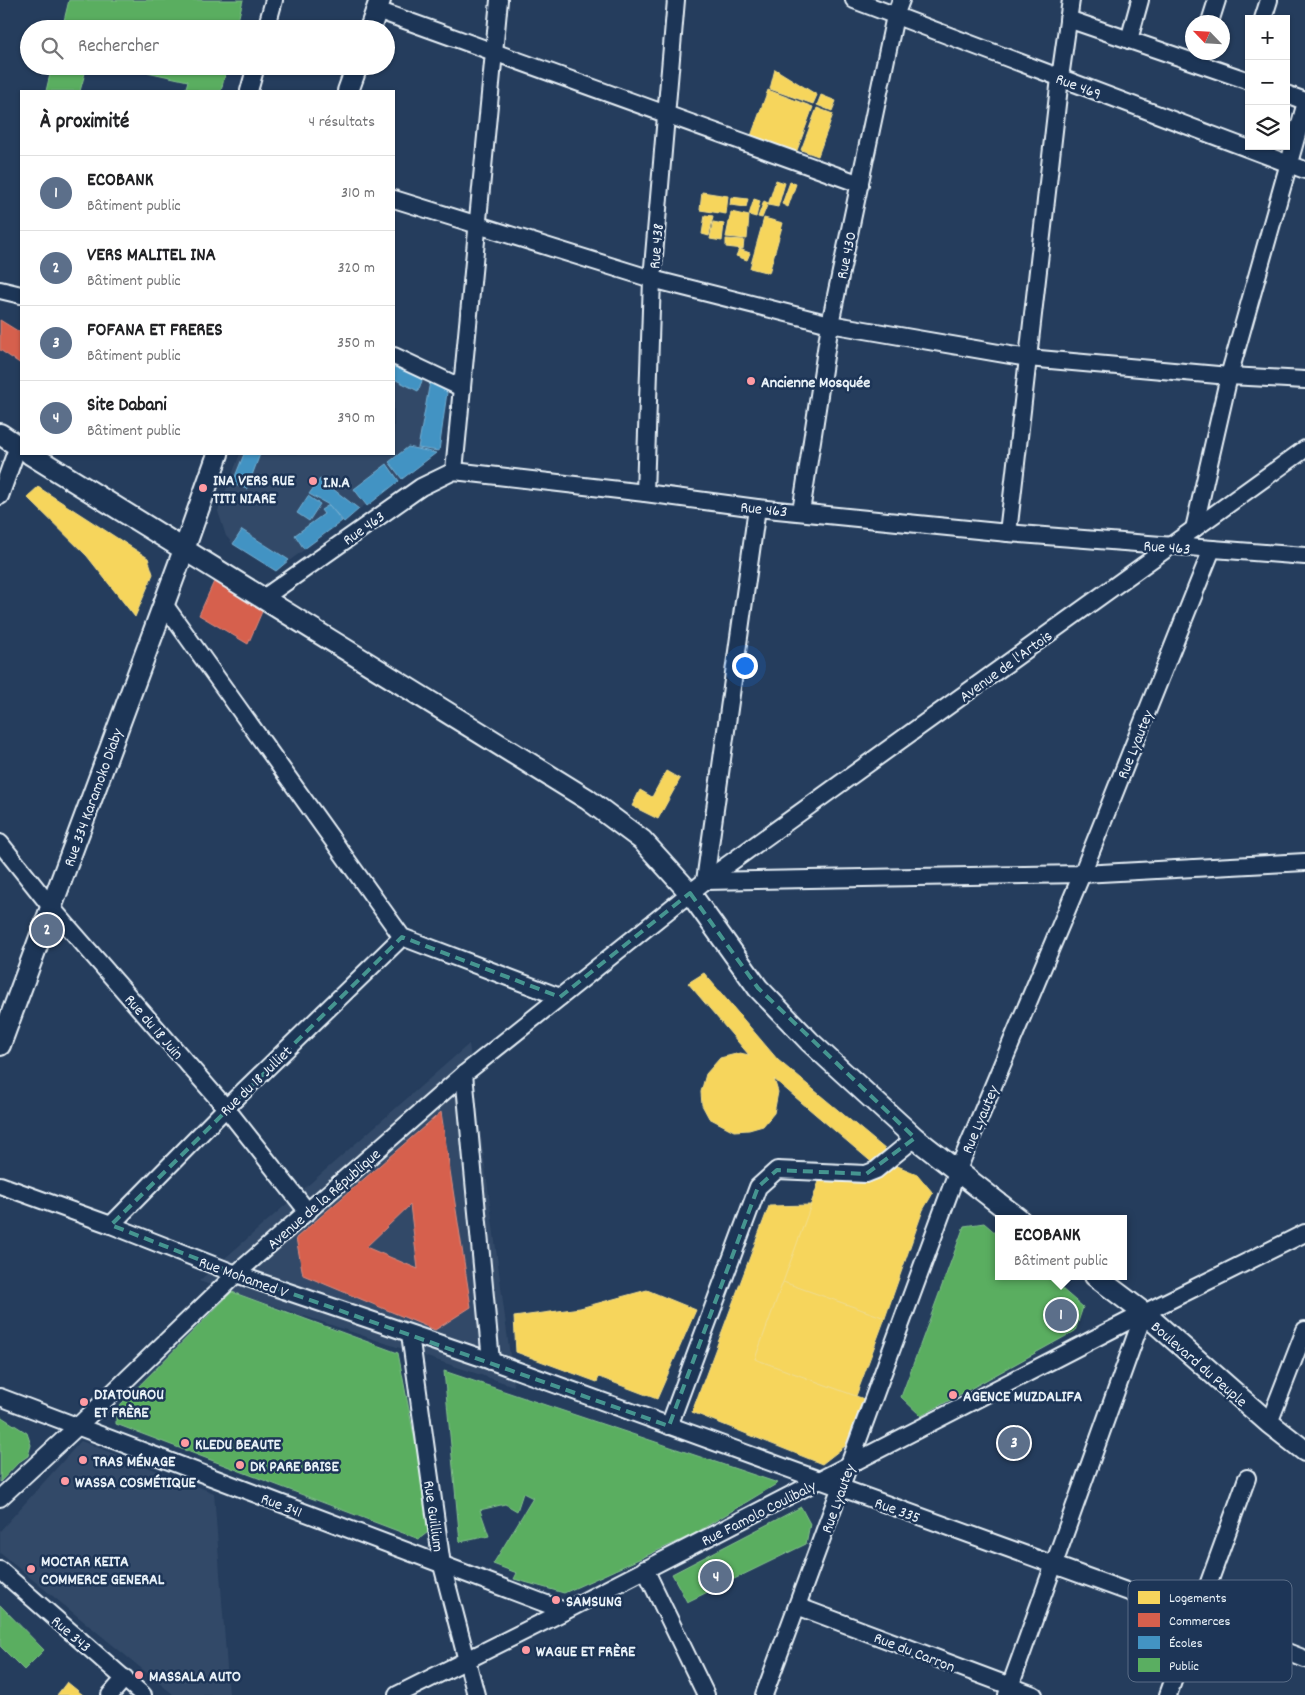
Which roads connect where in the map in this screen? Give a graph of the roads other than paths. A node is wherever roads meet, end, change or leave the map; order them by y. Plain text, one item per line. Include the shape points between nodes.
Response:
1 (274, 0) edge
2 (498, 0) edge
3 (676, 0) edge
4 (854, 0) edge
5 (901, 0) edge
6 (1071, 0) edge
7 (1140, 0) edge
8 (1216, 0) edge
9 (1269, 0) edge
10 (379, 5) edge
11 (1212, 15) edge
12 (1265, 15) edge
13 (895, 16) junction
14 (1068, 19) junction
15 (268, 20) edge
16 (373, 20) edge
17 (1129, 40) junction
18 (494, 52) junction
19 (1185, 54) edge
20 (1205, 60) edge
21 (253, 75) edge
22 (354, 75) edge
23 (1245, 76) edge
24 (1060, 78) junction
25 (249, 90) edge
26 (348, 90) edge
27 (1290, 95) edge
28 (1305, 100) edge
29 (1305, 106) edge
30 (666, 114) junction
31 (1289, 164) junction
32 (1305, 170) edge
33 (860, 184) junction
34 (395, 198) edge
35 (478, 225) junction
36 (652, 279) junction
37 (0, 290) edge
38 (20, 295) edge
39 (830, 324) junction
40 (395, 356) edge
41 (1028, 358) junction
42 (1229, 376) junction
43 (1305, 380) edge
44 (462, 388) junction
45 (0, 434) edge
46 (20, 447) edge
47 (1305, 449) edge
48 (20, 455) edge
49 (33, 455) edge
50 (218, 455) edge
51 (454, 471) junction
52 (645, 493) junction
53 (0, 496) edge
54 (757, 508) junction
55 (801, 512) junction
56 (1194, 529) junction
57 (1008, 533) junction
58 (1170, 546) junction
59 (184, 549) junction
60 (1212, 549) junction
61 (1305, 556) edge
62 (262, 599) junction
63 (164, 604) junction
64 (0, 843) edge
65 (1305, 862) edge
66 (1082, 874) junction
67 (698, 887) junction
68 (52, 907) junction
69 (661, 917) joint
70 (402, 937) junction
71 (560, 997) junction
72 (0, 1045) edge
73 (464, 1074) junction
74 (226, 1108) junction
75 (915, 1138) junction
76 (957, 1172) junction
77 (0, 1185) edge
78 (308, 1212) junction
79 (1014, 1215) edge
80 (110, 1225) junction
81 (1305, 1233) edge
82 (236, 1274) junction
83 (1100, 1280) edge
84 (1144, 1313) junction
85 (1305, 1330) edge
86 (410, 1334) junction
87 (491, 1361) junction
88 (0, 1397) edge
89 (1269, 1423) junction
90 (669, 1426) junction
91 (77, 1427) junction
92 (1305, 1450) edge
93 (848, 1466) junction
94 (1247, 1478) dead end
95 (820, 1480) junction
96 (840, 1488) junction
97 (0, 1498) edge
98 (442, 1565) junction
99 (1054, 1565) junction
100 (645, 1569) junction
101 (0, 1570) edge
102 (1211, 1580) edge
103 (1128, 1592) edge
104 (797, 1606) junction
105 (565, 1611) junction
106 (1292, 1653) edge
107 (1305, 1658) edge
108 (467, 1661) junction
109 (124, 1678) junction
110 (1173, 1682) edge
111 (1008, 1690) edge
112 (110, 1695) edge
113 (144, 1695) edge
114 (398, 1695) edge
115 (476, 1695) edge
116 (706, 1695) edge
117 (764, 1695) edge
118 (1034, 1695) edge
119 (1168, 1695) edge

1 - 15 street
2 - 18 street
3 - 30 street, Rue 438
4 - 13 street, Rue 469
5 - 13 street, Rue 430
6 - 14 street
7 - 17 street
8 - 11 street
9 - 12 street
10 - 16 main road
10 - 18 street
13 - 24 street, Rue 469
13 - 33 street, Rue 430
14 - 17 street
14 - 24 street
17 - 19 street
18 - 30 street
18 - 35 street
20 - 23 street
21 - 25 street
22 - 26 main road
24 - 31 street, Rue 469
24 - 41 street
27 - 28 street
29 - 31 street
30 - 33 street
30 - 36 street, Rue 438
31 - 32 street, Rue 469
31 - 42 street
33 - 39 street, Rue 430
34 - 35 street
35 - 36 street
35 - 44 street
36 - 39 street
36 - 52 street, Rue 438
37 - 38 street
39 - 41 street
39 - 55 street, Rue 430
40 - 44 street
41 - 42 street
41 - 57 street
42 - 43 street
42 - 56 street
44 - 51 street
45 - 46 main road
47 - 56 street, Avenue de l'Artois
48 - 53 street
49 - 59 main road
50 - 59 main road, Rue 334 Karamoko Diaby
51 - 52 street, Rue 463
51 - 62 street, Rue 463 via 421,486
52 - 54 street, Rue 463
54 - 55 street, Rue 463
54 - 67 street
55 - 57 street, Rue 463
56 - 58 street, Avenue de l'Artois
57 - 58 street, Rue 463
58 - 60 street, Rue 463
58 - 67 street, Avenue de l'Artois
59 - 62 main road
59 - 63 main road, Rue 334 Karamoko Diaby
60 - 61 street, Rue 463
60 - 66 street, Rue Lyautey
62 - 67 main road via 587,799
63 - 68 main road, Rue 334 Karamoko Diaby
63 - 70 street
64 - 68 street, Rue du 18 Juin
65 - 66 street
66 - 67 street
66 - 76 street, Rue Lyautey
67 - 69 street, Avenue de l'Artois
67 - 75 main road via 758,988 810,1042
68 - 72 main road, Rue 334 Karamoko Diaby
68 - 74 street, Rue du 18 Juin
69 - 71 street, Avenue de la République
70 - 71 street
70 - 74 street, Rue du 18 Julliet
71 - 73 street, Avenue de la République
73 - 78 street, Avenue de la République
73 - 87 street
74 - 78 street, Rue du 18 Juin
74 - 80 street, Rue du 18 Julliet
75 - 76 main road
75 - 90 street via 876,1170 866,1174 777,1170 758,1187
76 - 79 main road
76 - 93 street, Rue Lyautey
77 - 80 street, Rue Mohamed V
78 - 82 street, Avenue de la République
80 - 82 street, Rue Mohamed V
81 - 84 street, Rue Famolo Coulibaly
82 - 86 street, Rue Mohamed V
82 - 91 street, Avenue de la République
83 - 84 main road, Boulevard du Peuple
84 - 89 main road, Boulevard du Peuple
84 - 93 street, Rue Famolo Coulibaly
84 - 99 street
85 - 89 street
86 - 87 street, Rue Mohamed V
86 - 98 street, Rue Guillium
87 - 90 street, Rue 335
88 - 91 street, Rue 341
89 - 92 main road, Boulevard du Peuple
90 - 95 street, Rue 335
91 - 97 street, Avenue de la République
91 - 98 street, Rue 341
93 - 95 street, Rue Famolo Coulibaly
93 - 96 street, Rue Lyautey
94 - 102 street
95 - 96 street, Rue 335
95 - 100 street, Rue Famolo Coulibaly
96 - 99 street, Rue 335
96 - 104 street, Rue Lyautey
98 - 105 street, Rue 341
98 - 108 street, Rue Guillium
99 - 103 street, Rue 335
99 - 111 street
100 - 105 street, Rue Famolo Coulibaly
100 - 116 street
101 - 109 street, Rue 343
104 - 111 street, Rue du Carron
104 - 117 street, Rue Lyautey
105 - 108 street, Rue Famolo Coulibaly
106 - 107 street, Rue 335
108 - 114 street, Rue Famolo Coulibaly
108 - 115 street, Rue Guillium
109 - 112 street
109 - 113 street, Rue 343
110 - 119 street
111 - 118 street, Rue du Carron

